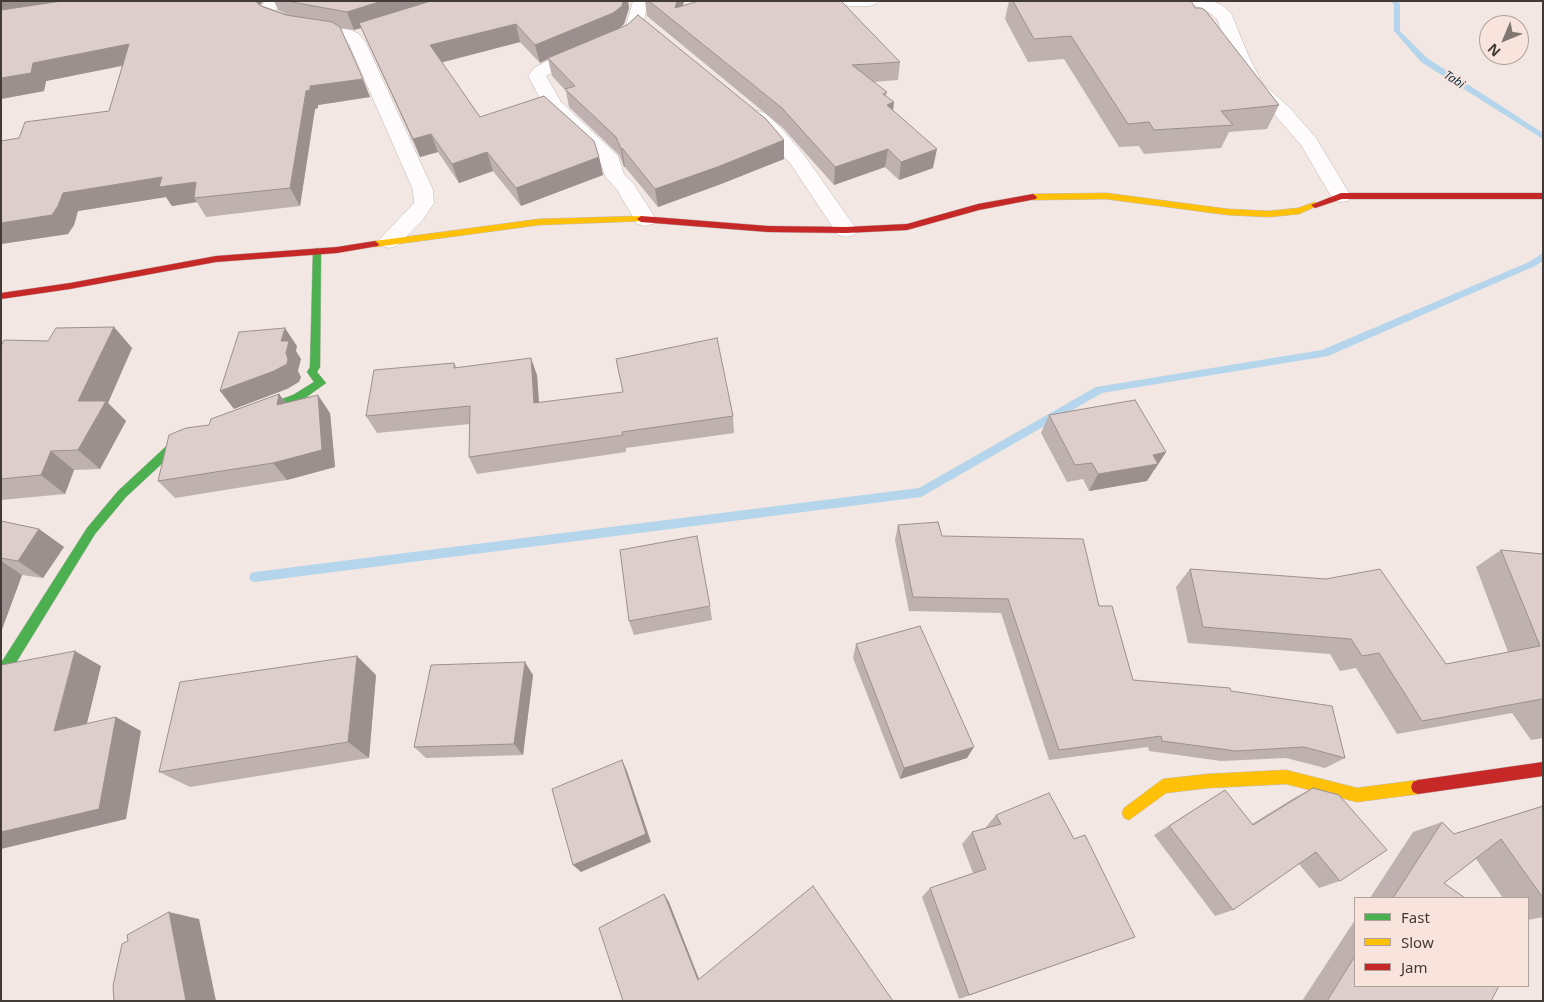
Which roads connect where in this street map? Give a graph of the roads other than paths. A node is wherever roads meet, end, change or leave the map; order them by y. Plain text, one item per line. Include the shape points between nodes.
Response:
1 (274, 1) edge
2 (849, 1) edge
3 (870, 1) edge
4 (1198, 1) edge
5 (643, 17) edge
6 (747, 108) edge
7 (1341, 196) junction
8 (1543, 196) edge
9 (645, 219) junction
10 (846, 230) junction
11 (389, 241) junction
12 (317, 252) junction
13 (1, 296) edge
14 (242, 418) edge
15 (206, 432) edge
16 (1, 675) edge
17 (1543, 769) edge
18 (1128, 814) dead end

1 - 11 street via 266,12 294,26 362,35 366,62 423,190 424,202
2 - 3 street
4 - 7 street via 1225,17 1255,87 1309,142
5 - 9 street via 623,37 551,66 537,76 553,104 608,156 615,176
6 - 10 street via 774,132 796,159
7 - 8 street
7 - 10 street via 1300,210 1269,214 1228,212 1106,196 1031,197 978,207 907,227
9 - 10 street via 768,230
9 - 11 street via 539,222
11 - 12 street
12 - 13 street via 216,259
12 - 14 street via 315,367 312,372 321,383 296,398
15 - 16 street via 178,442 122,494 91,531
17 - 18 street via 1358,795 1286,777 1208,781 1163,786

